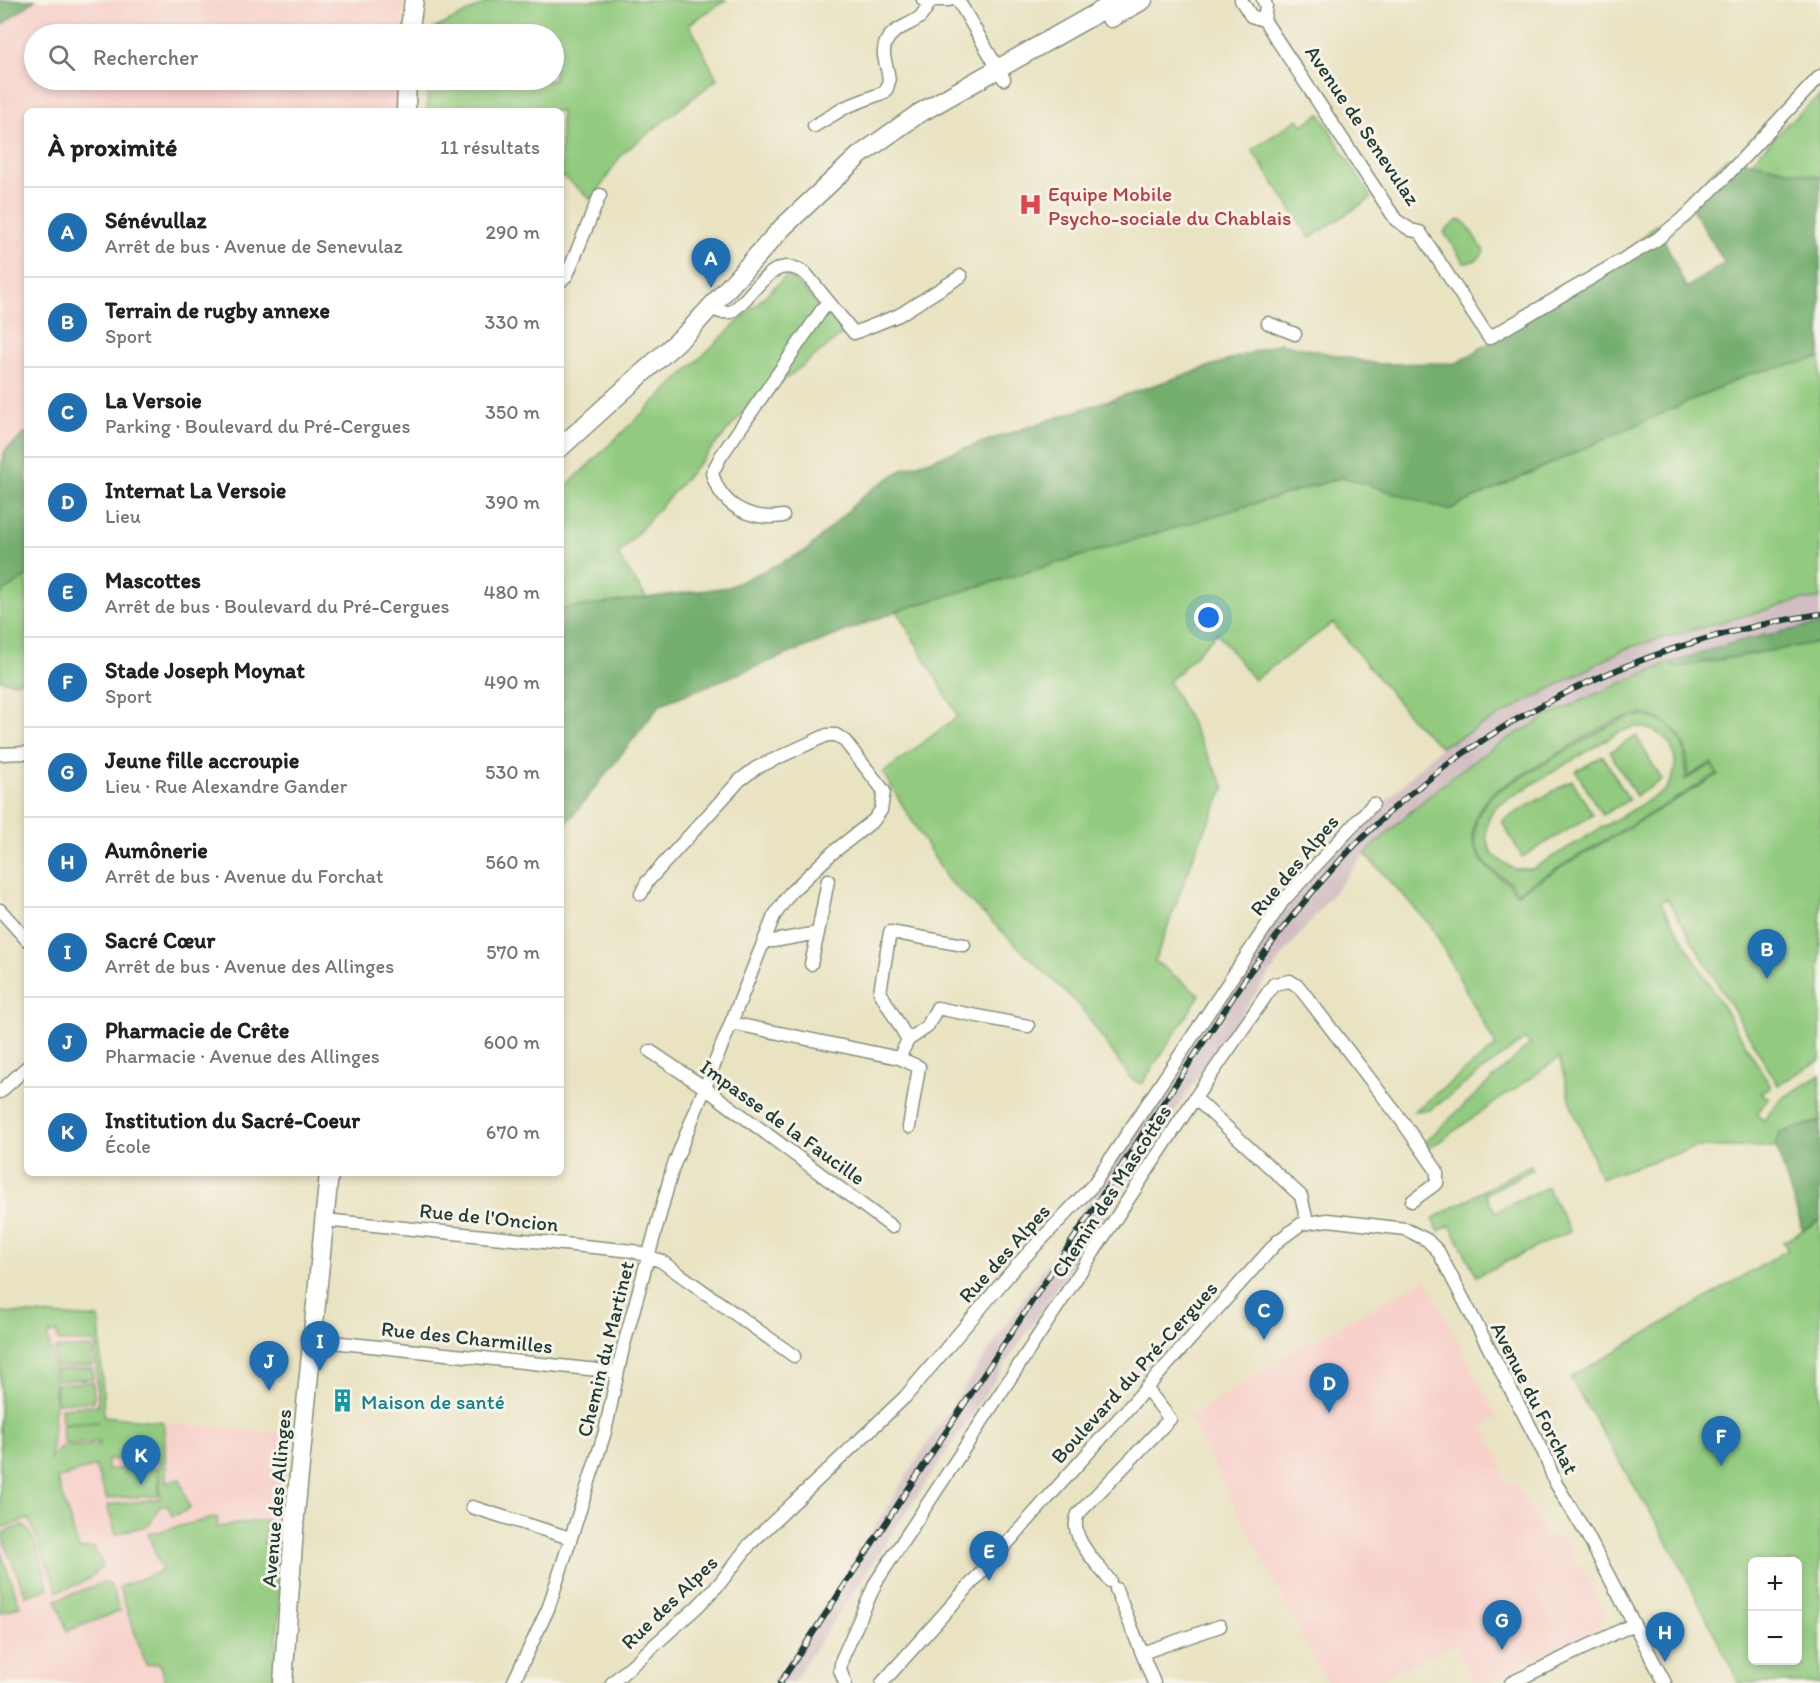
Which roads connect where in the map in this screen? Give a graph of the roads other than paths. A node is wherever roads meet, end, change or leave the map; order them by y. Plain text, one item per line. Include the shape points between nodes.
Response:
1 (414, 0) edge
2 (422, 0) edge
3 (949, 0) edge
4 (958, 0) edge
5 (1120, 0) edge
6 (1143, 0) edge
7 (1241, 0) edge
8 (1263, 0) edge
9 (926, 1) edge
10 (1264, 20) junction
11 (410, 24) edge
12 (421, 24) edge
13 (1001, 74) junction
14 (1820, 76) edge
15 (407, 90) edge
16 (419, 90) edge
17 (406, 108) edge
18 (418, 108) edge
19 (814, 126) dead end
20 (600, 195) dead end
21 (961, 276) dead end
22 (564, 278) edge
23 (828, 301) junction
24 (710, 308) junction
25 (1268, 323) dead end
26 (1296, 334) dead end
27 (564, 444) edge
28 (783, 516) dead end
29 (24, 753) edge
30 (0, 754) edge
31 (1373, 804) dead end
32 (828, 880) dead end
33 (641, 894) dead end
34 (0, 910) edge
35 (818, 933) junction
36 (24, 937) edge
37 (764, 940) junction
38 (964, 945) dead end
39 (811, 964) dead end
40 (731, 1023) junction
41 (1028, 1026) dead end
42 (908, 1040) junction
43 (650, 1050) dead end
44 (899, 1058) junction
45 (24, 1070) edge
46 (705, 1088) junction
47 (0, 1092) edge
48 (1195, 1098) junction
49 (909, 1127) dead end
50 (329, 1176) edge
51 (1412, 1201) dead end
52 (324, 1220) junction
53 (1307, 1222) junction
54 (892, 1227) dead end
55 (649, 1255) junction
56 (314, 1340) junction
57 (794, 1356) dead end
58 (617, 1372) junction
59 (1146, 1388) junction
60 (472, 1507) dead end
61 (570, 1538) junction
62 (1634, 1624) junction
63 (1220, 1626) dead end
64 (1142, 1653) junction
65 (283, 1683) edge
66 (513, 1683) edge
67 (612, 1683) edge
68 (845, 1683) edge
69 (882, 1683) edge
70 (1154, 1683) edge
71 (1510, 1683) edge
72 (1665, 1683) edge

1 - 11 main road
2 - 12 main road
3 - 9 street
4 - 13 street
5 - 13 main road
6 - 13 main road
7 - 10 street, Avenue de Senevulaz via 1251,16
8 - 10 street
9 - 19 street via 920,16 896,31 885,44 890,81 885,92 846,107
10 - 14 street, Avenue de Senevulaz via 1396,219 1420,232 1489,338 1664,234 1722,180
13 - 24 main road via 874,155 815,198 783,227
15 - 17 main road
16 - 18 main road
20 - 22 street
21 - 23 street via 899,315 854,333
23 - 24 street via 802,271 785,268 768,274 734,310 724,313
23 - 28 street via 712,474 716,489 730,506 748,514
24 - 27 main road
25 - 26 street
29 - 30 street
31 - 67 street, Rue des Alpes via 1283,902 1093,1185 1018,1264 905,1397 750,1544 697,1607
32 - 35 street
33 - 37 street, Chemin du Martinet via 647,882 740,780 756,768 827,735 836,735 884,791 881,810 780,903
34 - 36 street
35 - 37 street
35 - 39 street
37 - 40 street, Chemin du Martinet
38 - 42 street via 890,932 880,992
40 - 44 street
40 - 46 street, Chemin du Martinet
41 - 42 street via 936,1008 927,1027
42 - 44 street
43 - 46 street, Impasse de la Faucille
44 - 49 street via 919,1067
45 - 47 street
46 - 54 street, Impasse de la Faucille
46 - 55 street, Chemin du Martinet via 674,1167
48 - 51 street, Chemin des Mascottes via 1271,988 1279,981 1290,981 1299,987 1370,1078 1438,1173 1435,1185
48 - 53 street via 1300,1196
48 - 68 street, Chemin des Mascottes via 876,1582 842,1659 840,1670
50 - 52 main road, Avenue des Allinges
52 - 55 street, Rue de l'Oncion
52 - 56 main road, Avenue des Allinges
53 - 59 street, Boulevard du Pré-Cergues via 1282,1236
53 - 62 street, Avenue du Forchat via 1328,1220 1406,1229 1432,1245 1544,1453 1570,1511 1586,1533
55 - 57 street
55 - 58 street, Chemin du Martinet
56 - 58 street, Rue des Charmilles
56 - 65 main road, Avenue des Allinges
58 - 61 street, Chemin du Martinet via 605,1432
59 - 64 street via 1170,1419 1074,1522 1076,1533 1113,1585
59 - 69 street, Boulevard du Pré-Cergues
60 - 61 street
61 - 66 street, Chemin du Martinet via 542,1627
62 - 71 street
62 - 72 street, Avenue du Forchat
63 - 64 street
64 - 70 street

